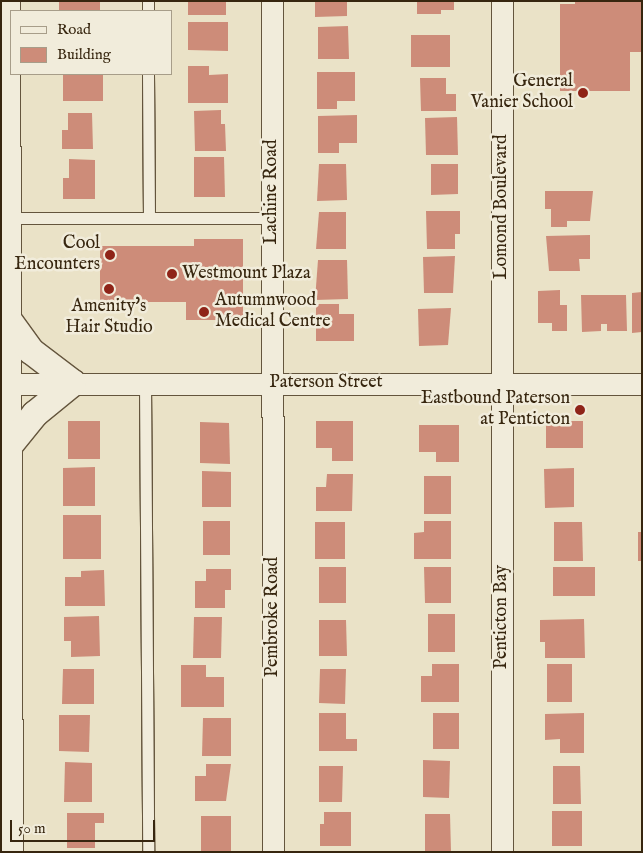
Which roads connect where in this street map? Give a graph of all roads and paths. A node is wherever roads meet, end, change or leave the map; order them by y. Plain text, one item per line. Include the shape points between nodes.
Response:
1 (6, 1) edge
2 (272, 1) edge
3 (502, 1) edge
4 (148, 75) edge
5 (3, 192) edge
6 (9, 218) junction
7 (149, 218) junction
8 (273, 218) junction
9 (10, 322) junction
10 (72, 383) junction
11 (272, 383) junction
12 (502, 383) junction
13 (10, 384) junction
14 (145, 384) junction
15 (642, 384) edge
16 (10, 445) junction
17 (6, 568) edge
18 (10, 852) edge
19 (148, 852) edge
20 (273, 852) edge
21 (502, 852) edge

1 - 5 street
2 - 8 street, Lachine Road
3 - 12 street, Lomond Boulevard
4 - 7 lane
5 - 6 street
6 - 7 lane
6 - 9 street
7 - 8 lane
8 - 11 street, Lachine Road
9 - 10 street via 30,350
9 - 13 street
10 - 13 street, Paterson Street
10 - 14 street, Paterson Street
10 - 16 street via 35,414
11 - 12 street, Paterson Street
11 - 14 street, Paterson Street
11 - 20 street, Pembroke Road
12 - 15 street, Paterson Street
12 - 21 street, Penticton Bay
13 - 16 street
14 - 19 lane
16 - 17 street
17 - 18 street

